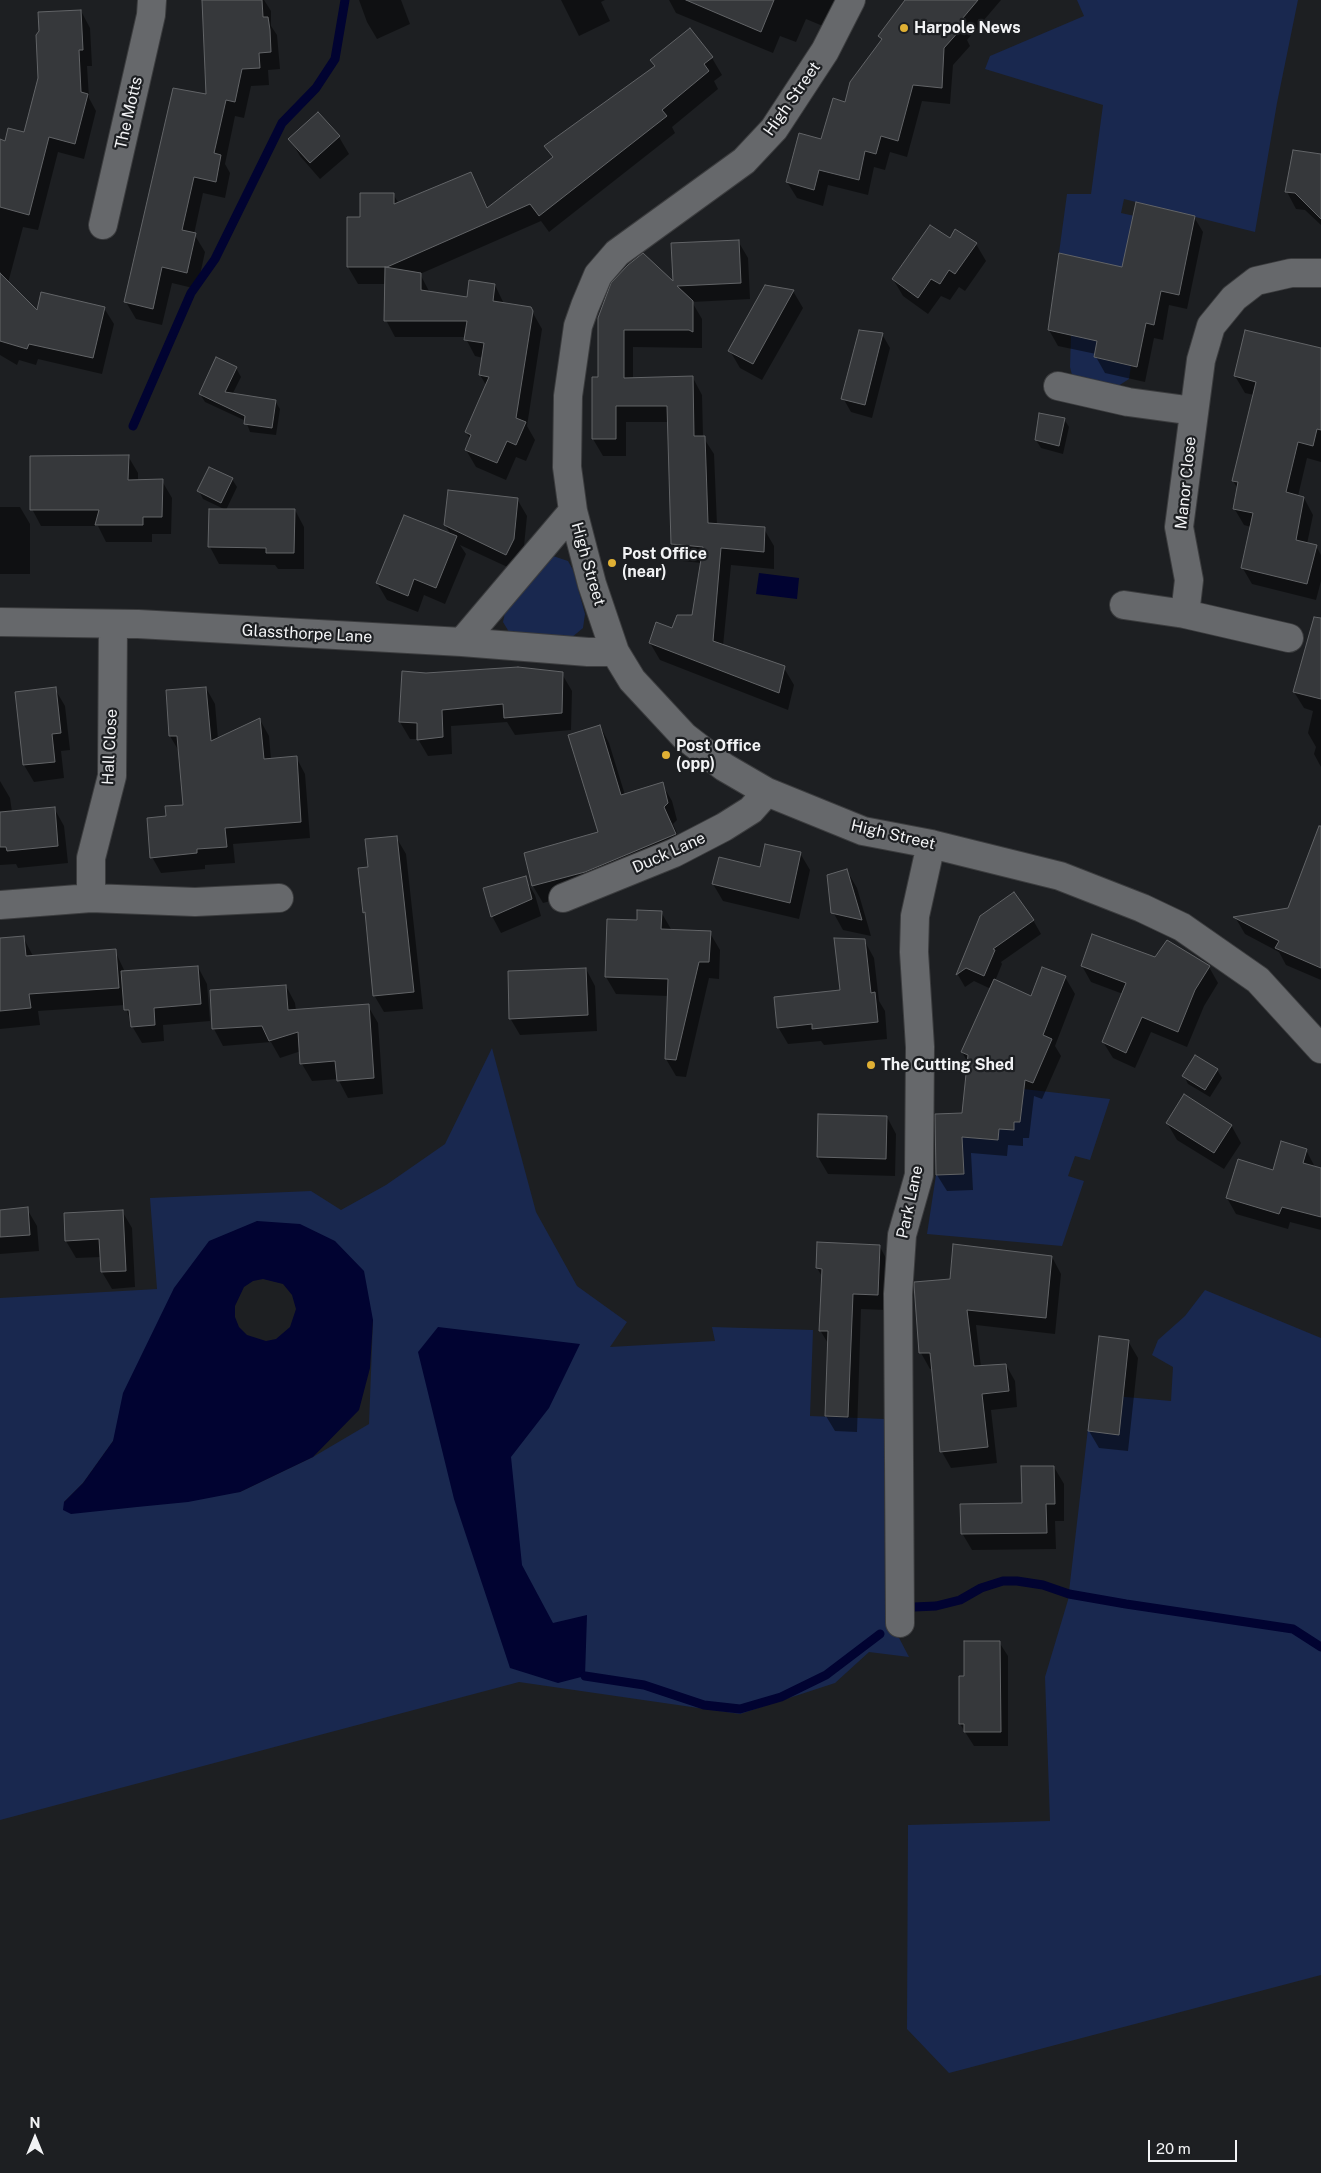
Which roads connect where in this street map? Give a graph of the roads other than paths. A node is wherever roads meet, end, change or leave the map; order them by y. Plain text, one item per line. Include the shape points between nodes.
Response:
1 (152, 0) edge
2 (850, 0) edge
3 (104, 225) dead end
4 (1321, 273) edge
5 (1058, 386) dead end
6 (1194, 411) junction
7 (573, 511) junction
8 (1124, 605) dead end
9 (1185, 614) junction
10 (0, 622) edge
11 (113, 624) junction
12 (1289, 638) dead end
13 (462, 642) junction
14 (614, 652) junction
15 (766, 792) junction
16 (931, 844) junction
17 (91, 898) junction
18 (279, 898) dead end
19 (562, 898) dead end
20 (0, 906) edge
21 (1321, 1049) edge
22 (900, 1623) dead end

1 - 3 street, The Motts
2 - 7 street, High Street via 825,51 774,129 744,161 624,248 598,275 578,326 568,396 566,467
4 - 6 street, Manor Close via 1291,273 1256,281 1234,298 1211,326 1201,360
5 - 6 street via 1128,402
6 - 9 street, Manor Close via 1179,527 1188,580
7 - 13 street, High Street
7 - 14 street, High Street
8 - 9 street
9 - 12 street
10 - 11 street, Glassthorpe Lane
11 - 13 street, Glassthorpe Lane
11 - 17 street, Hall Close via 112,776 91,858
13 - 14 street, Glassthorpe Lane
14 - 15 street, High Street via 632,680 684,736 724,767
15 - 16 street, High Street via 863,831
15 - 19 street, Duck Lane via 751,810 724,828 674,853
16 - 21 street, High Street via 1060,876 1142,908 1182,928 1258,980
16 - 22 street, Park Lane via 915,916 920,1047 919,1175 902,1234 898,1294
17 - 18 street via 195,902
17 - 20 street

